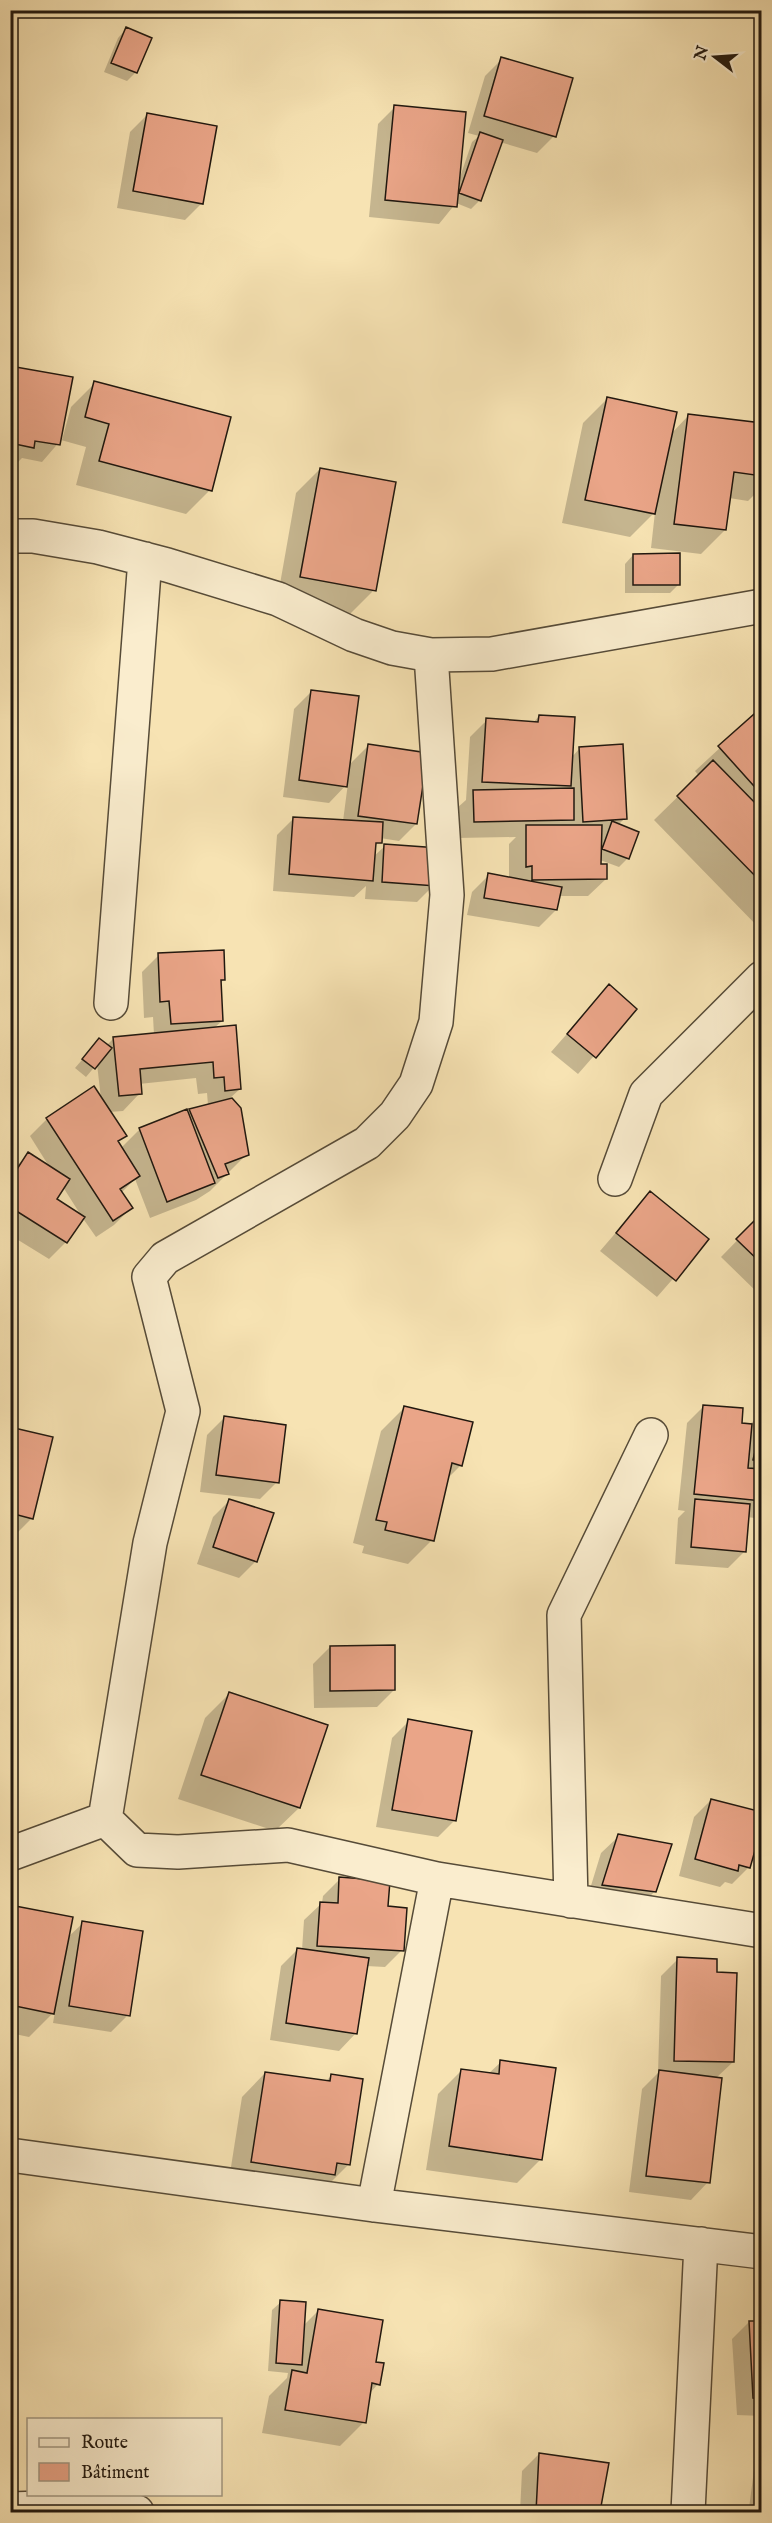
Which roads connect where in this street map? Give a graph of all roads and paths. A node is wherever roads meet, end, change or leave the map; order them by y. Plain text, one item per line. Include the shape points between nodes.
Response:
1 (10, 536) edge
2 (145, 559) junction
3 (762, 606) edge
4 (431, 655) junction
5 (762, 978) edge
6 (111, 1004) dead end
7 (615, 1179) dead end
8 (651, 1435) dead end
9 (105, 1820) junction
10 (10, 1854) edge
11 (437, 1879) junction
12 (570, 1901) junction
13 (762, 1931) edge
14 (10, 2155) edge
15 (374, 2205) junction
16 (701, 2244) junction
17 (762, 2252) edge
18 (10, 2509) edge
19 (137, 2512) edge
20 (688, 2512) edge

1 - 2 street via 98,547
2 - 4 street via 278,599 354,635 392,648
2 - 6 street
3 - 4 street via 492,654
4 - 9 street via 447,895 436,1022 416,1084 395,1115 367,1143 165,1258 149,1276 183,1412 150,1543
5 - 7 street via 646,1094
8 - 12 street via 564,1615
9 - 10 street
9 - 11 street via 137,1850 178,1852 288,1845
11 - 12 street
11 - 15 street
12 - 13 street
14 - 15 street
15 - 16 street
16 - 17 street
16 - 20 street
18 - 19 street via 106,2506

